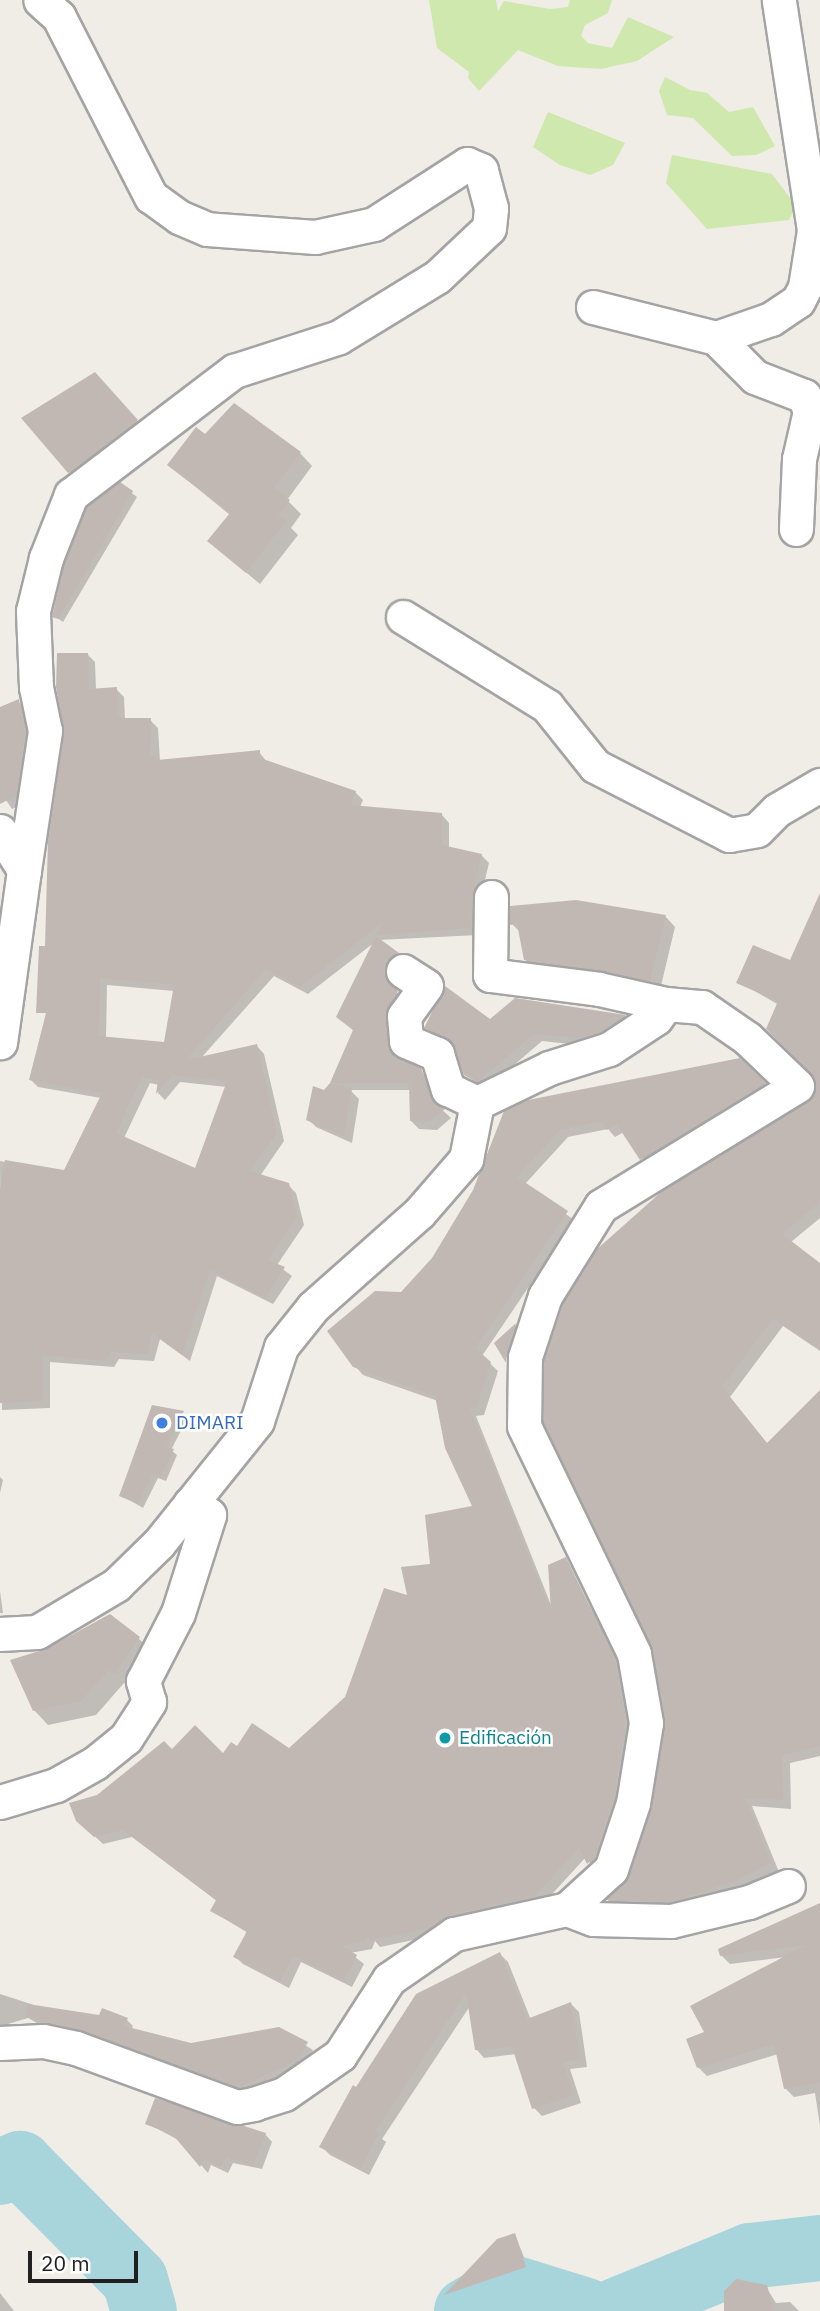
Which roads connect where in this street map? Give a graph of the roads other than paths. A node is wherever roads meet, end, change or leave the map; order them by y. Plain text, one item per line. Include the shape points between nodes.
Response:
1 (40, 0) edge
2 (779, 0) edge
3 (817, 228) edge
4 (593, 307) dead end
5 (716, 338) junction
6 (796, 529) dead end
7 (403, 617) dead end
8 (820, 785) edge
9 (0, 831) edge
10 (24, 870) junction
11 (491, 897) dead end
12 (403, 971) dead end
13 (666, 1004) junction
14 (0, 1042) edge
15 (808, 1080) edge
16 (477, 1103) junction
17 (190, 1503) junction
18 (0, 1634) edge
19 (0, 1802) edge
20 (788, 1886) dead end
21 (567, 1909) junction
22 (0, 2043) edge

1 - 10 street via 58,17 150,197 179,217 207,229 315,237 374,224 467,164 481,170 492,208 489,228 438,276 339,337 234,371 71,495 46,558 33,611 36,687 45,731
2 - 3 street
3 - 5 street via 798,301 748,329
4 - 5 street
5 - 6 street via 755,377 804,396 810,411 799,459
7 - 8 street via 547,706 595,766 729,835 757,830 777,810
9 - 10 street
10 - 14 street
11 - 13 street via 490,975 599,989
12 - 16 street via 426,986 404,1016 406,1041 437,1054 448,1089
13 - 15 street via 702,1007
13 - 16 street via 656,1018 609,1049 549,1068
15 - 21 street via 601,1206 545,1296 525,1357 524,1426 591,1573 634,1654 646,1723 633,1803 611,1869
16 - 17 street via 466,1158 419,1213 313,1307 281,1347 257,1421
17 - 18 street via 116,1585 37,1632
17 - 19 street via 209,1515 178,1613 143,1681 149,1702 143,1712 126,1738 95,1763 56,1785
20 - 21 street via 749,1902 671,1921 593,1919
21 - 22 street via 454,1934 389,1979 340,2055 284,2094 254,2104 237,2107 76,2048 43,2041

